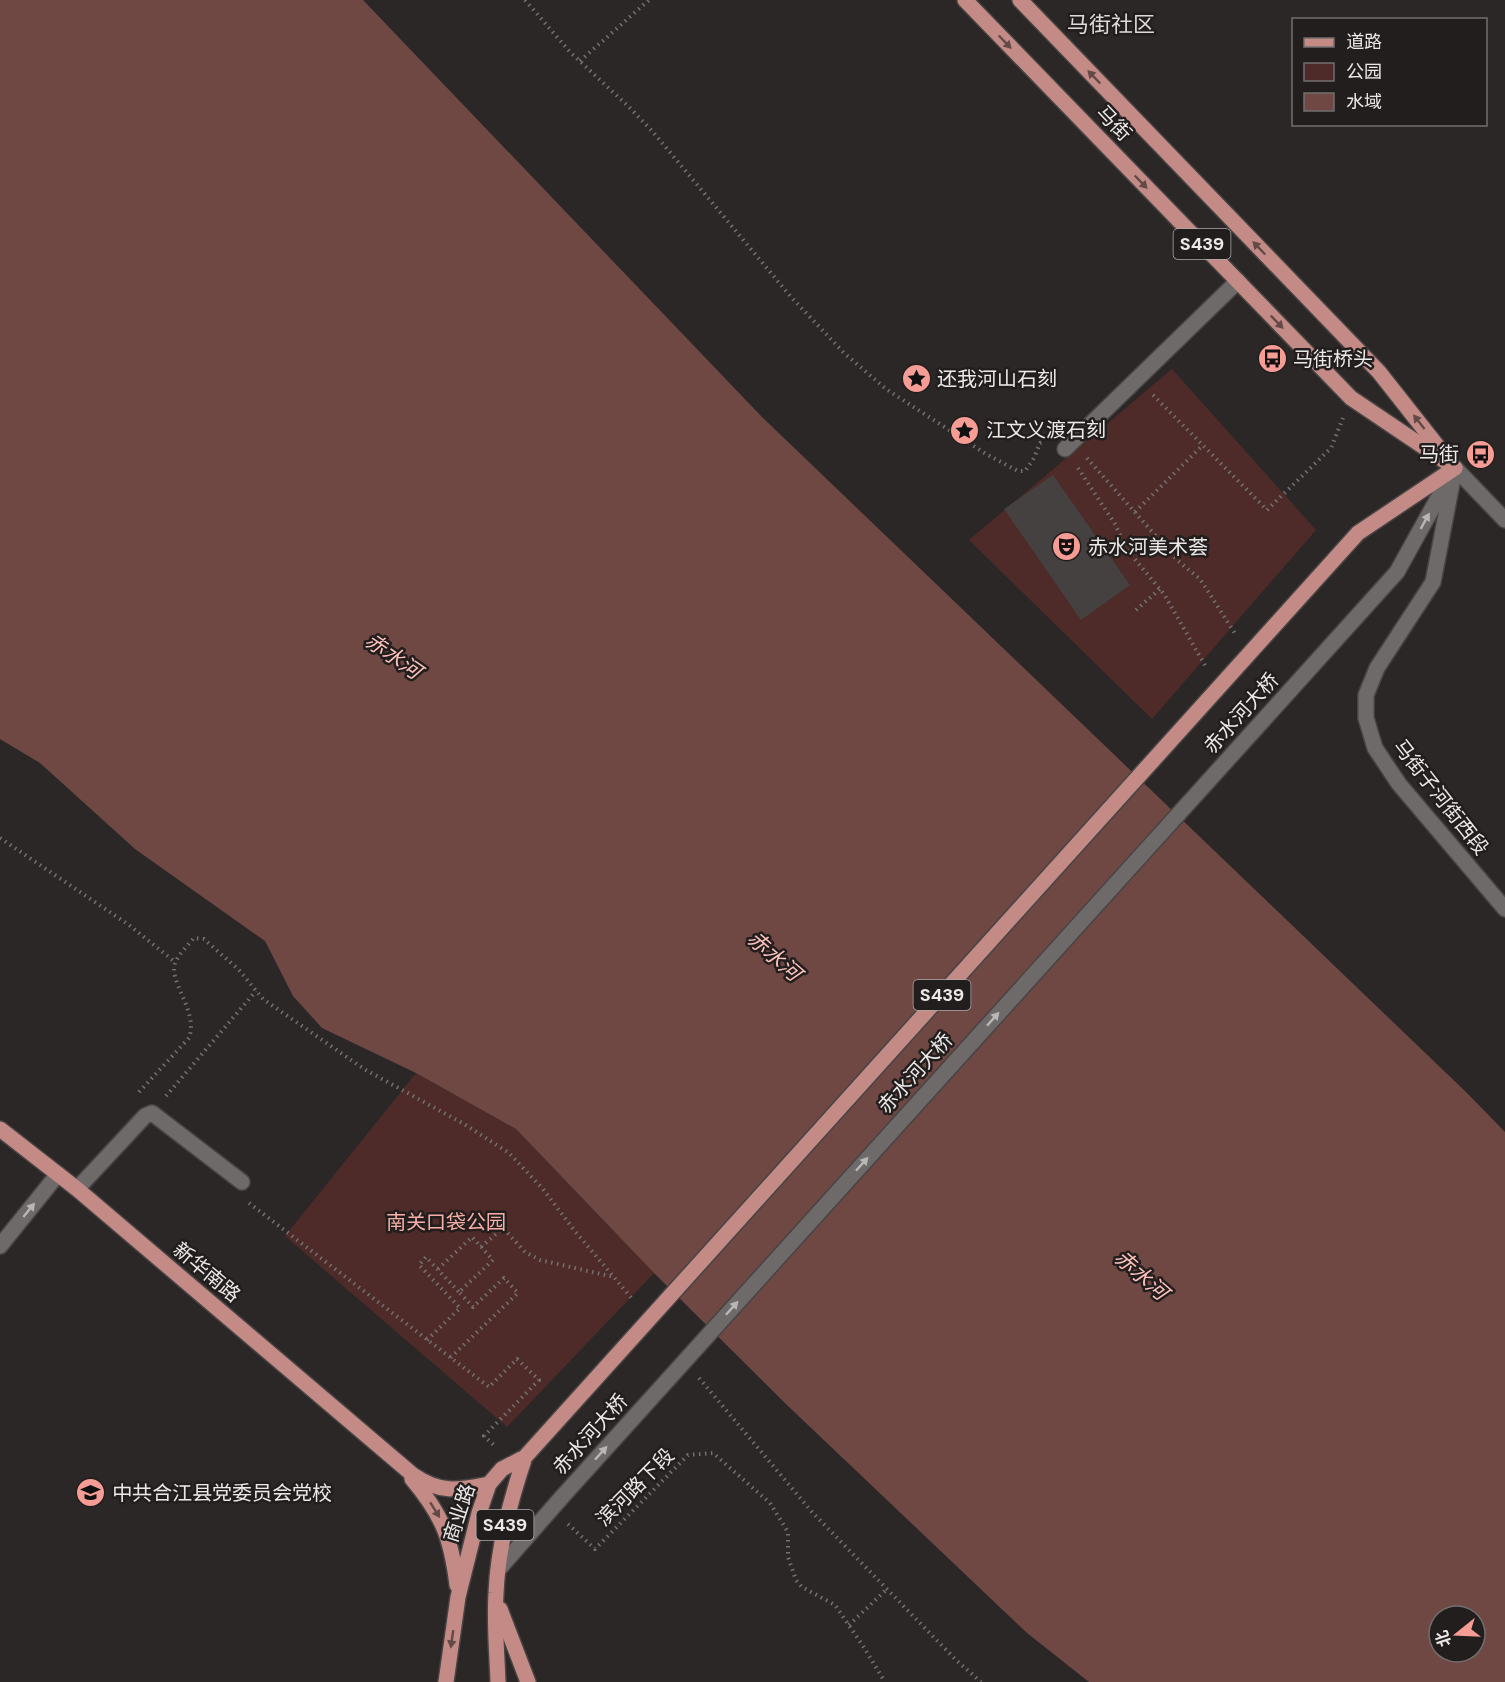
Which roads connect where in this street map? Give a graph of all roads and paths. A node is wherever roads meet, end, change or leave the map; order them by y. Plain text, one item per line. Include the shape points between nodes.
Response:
1 (525, 0) edge
2 (650, 0) edge
3 (964, 0) edge
4 (1020, 0) edge
5 (580, 62) junction
6 (1238, 281) junction
7 (1138, 379) junction
8 (1351, 398) junction
9 (1069, 445) junction
10 (1203, 445) junction
11 (1455, 468) junction
12 (1135, 512) junction
13 (1505, 520) edge
14 (1160, 588) junction
15 (1136, 610) dead end
16 (1240, 640) dead end
17 (1210, 670) dead end
18 (0, 838) edge
19 (1505, 909) edge
20 (175, 962) junction
21 (256, 991) junction
22 (133, 1098) dead end
23 (152, 1113) junction
24 (0, 1129) edge
25 (58, 1174) junction
26 (242, 1182) dead end
27 (76, 1189) junction
28 (244, 1199) dead end
29 (0, 1246) edge
30 (481, 1247) junction
31 (438, 1269) junction
32 (614, 1277) junction
33 (459, 1292) junction
34 (636, 1303) dead end
35 (427, 1340) junction
36 (450, 1358) junction
37 (695, 1373) dead end
38 (519, 1460) junction
39 (399, 1463) junction
40 (489, 1484) junction
41 (551, 1509) junction
42 (498, 1570) junction
43 (887, 1590) junction
44 (496, 1595) junction
45 (458, 1597) junction
46 (849, 1625) junction
47 (446, 1682) edge
48 (498, 1682) edge
49 (528, 1682) edge
50 (885, 1682) edge
51 (981, 1682) edge

1 - 5 path
2 - 5 path
3 -> 6 main road, 马街 / S439
11 -> 4 main road, 马街 / S439 via 1379,372
5 - 9 path via 653,132 791,297 844,353 886,389 1018,471 1025,471 1040,443
6 - 7 street
6 -> 8 main road, 马街 / S439
7 - 9 street
7 - 10 path
8 - 10 path via 1331,448 1267,510
8 - 11 main road, 马街 / S439
9 - 12 path
9 - 14 path via 1082,476 1127,550
10 - 12 path
11 - 13 street
11 - 19 street, 马街子河街西段 via 1433,582 1377,668 1366,695 1366,718 1376,748 1399,784
11 - 38 main road, 赤水河大桥 / S439, bridge via 1358,533
41 -> 11 street, 赤水河大桥, bridge via 1397,572
12 - 16 path via 1178,561 1200,579
14 - 15 path
14 - 17 path
18 - 20 path via 129,925
20 - 21 path via 194,938 204,939
20 - 22 path via 174,973 192,1029 189,1038
21 - 23 path
21 - 32 path via 364,1069 509,1153
23 - 26 street
23 - 27 street
24 - 25 main road, 新华南路
25 - 27 main road, 新华南路
29 -> 25 street
27 - 39 main road, 新华南路
28 - 35 path
30 - 31 path via 472,1237
30 - 32 path via 503,1228 525,1252 540,1260
30 - 33 path via 493,1260
31 - 33 path
31 - 35 path via 426,1257 419,1265 460,1308
32 - 34 path
33 - 36 path via 473,1307 504,1278 518,1293
35 - 36 path
36 - 38 path via 489,1387 517,1359 539,1380 484,1436
37 - 43 path via 812,1512
38 - 40 main road, 商业路 via 502,1469
38 - 42 main road, S439
39 - 40 main road via 436,1488 458,1490
39 -> 45 main road via 443,1525 453,1552
40 - 45 main road, 商业路 / S439
41 - 42 street, 赤水河大桥
41 - 46 path, 滨河路下段 via 595,1549 688,1455 713,1453 770,1503 788,1532 788,1557 796,1580 835,1605
42 - 44 main road, S439
43 - 46 path
43 - 51 path
44 - 48 main road, S439
44 - 49 main road
45 -> 47 main road, 商业路 / S439
46 - 50 path, 滨河路下段

